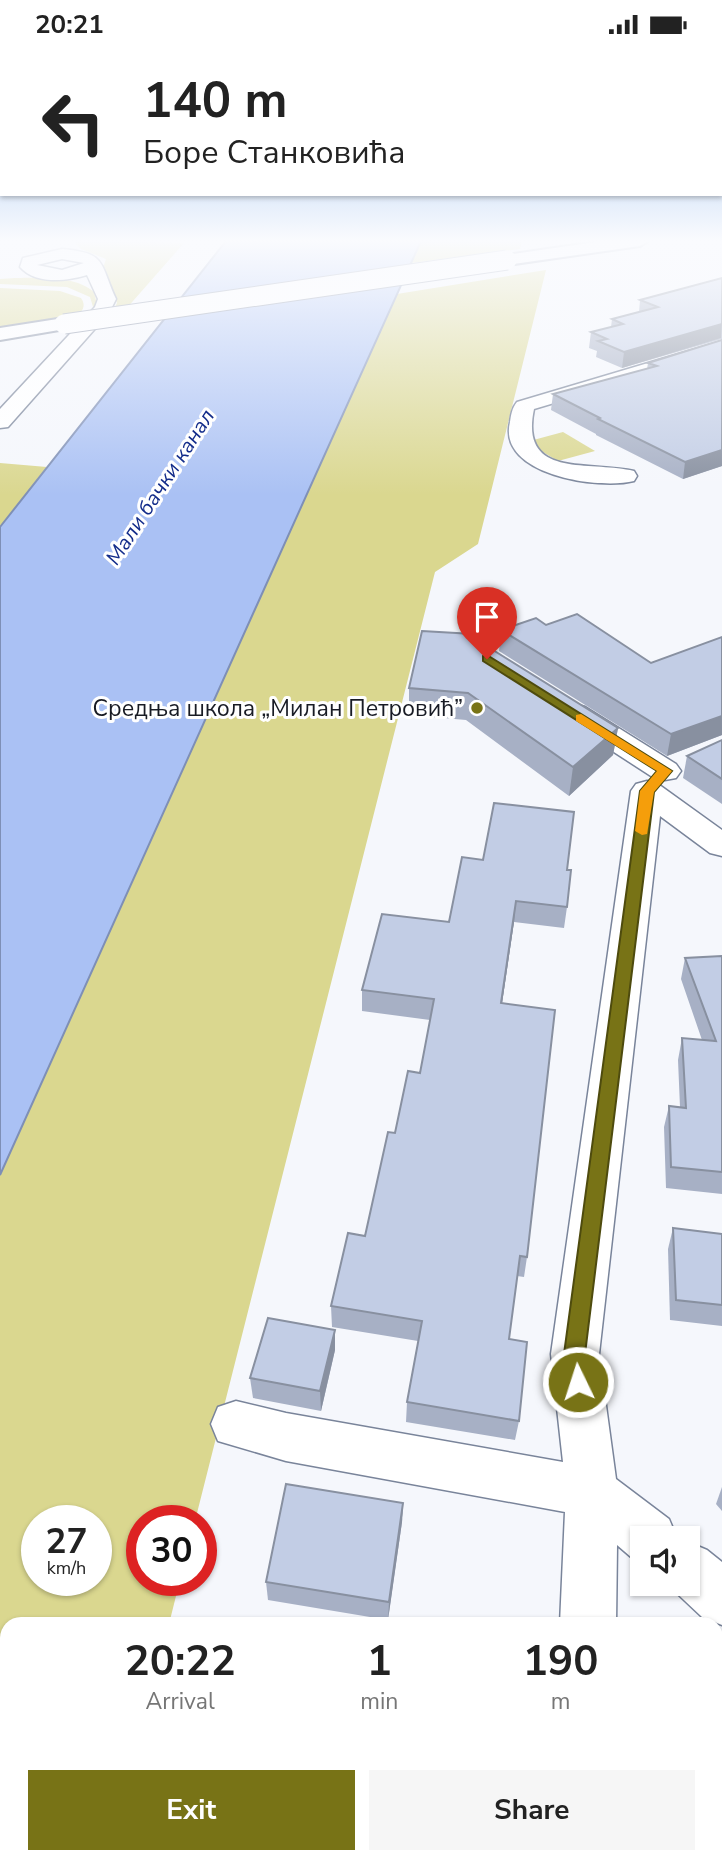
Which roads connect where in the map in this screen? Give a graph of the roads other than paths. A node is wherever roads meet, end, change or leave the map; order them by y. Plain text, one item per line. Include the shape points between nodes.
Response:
1 (53, 326) edge
2 (88, 326) edge
3 (0, 334) edge
4 (722, 347) edge
5 (0, 422) edge
6 (626, 476) dead end
7 (547, 696) edge
8 (666, 774) junction
9 (722, 846) edge
10 (236, 1424) dead end
11 (592, 1492) junction
12 (635, 1526) edge
13 (700, 1579) edge
14 (722, 1597) edge
15 (588, 1617) edge

1 - 3 main road, bridge
2 - 5 street
4 - 6 street via 524,406 520,441 528,456 568,471
7 - 8 street
8 - 9 street
8 - 11 street via 575,1354
10 - 11 street
11 - 12 street
11 - 15 street
13 - 14 street

